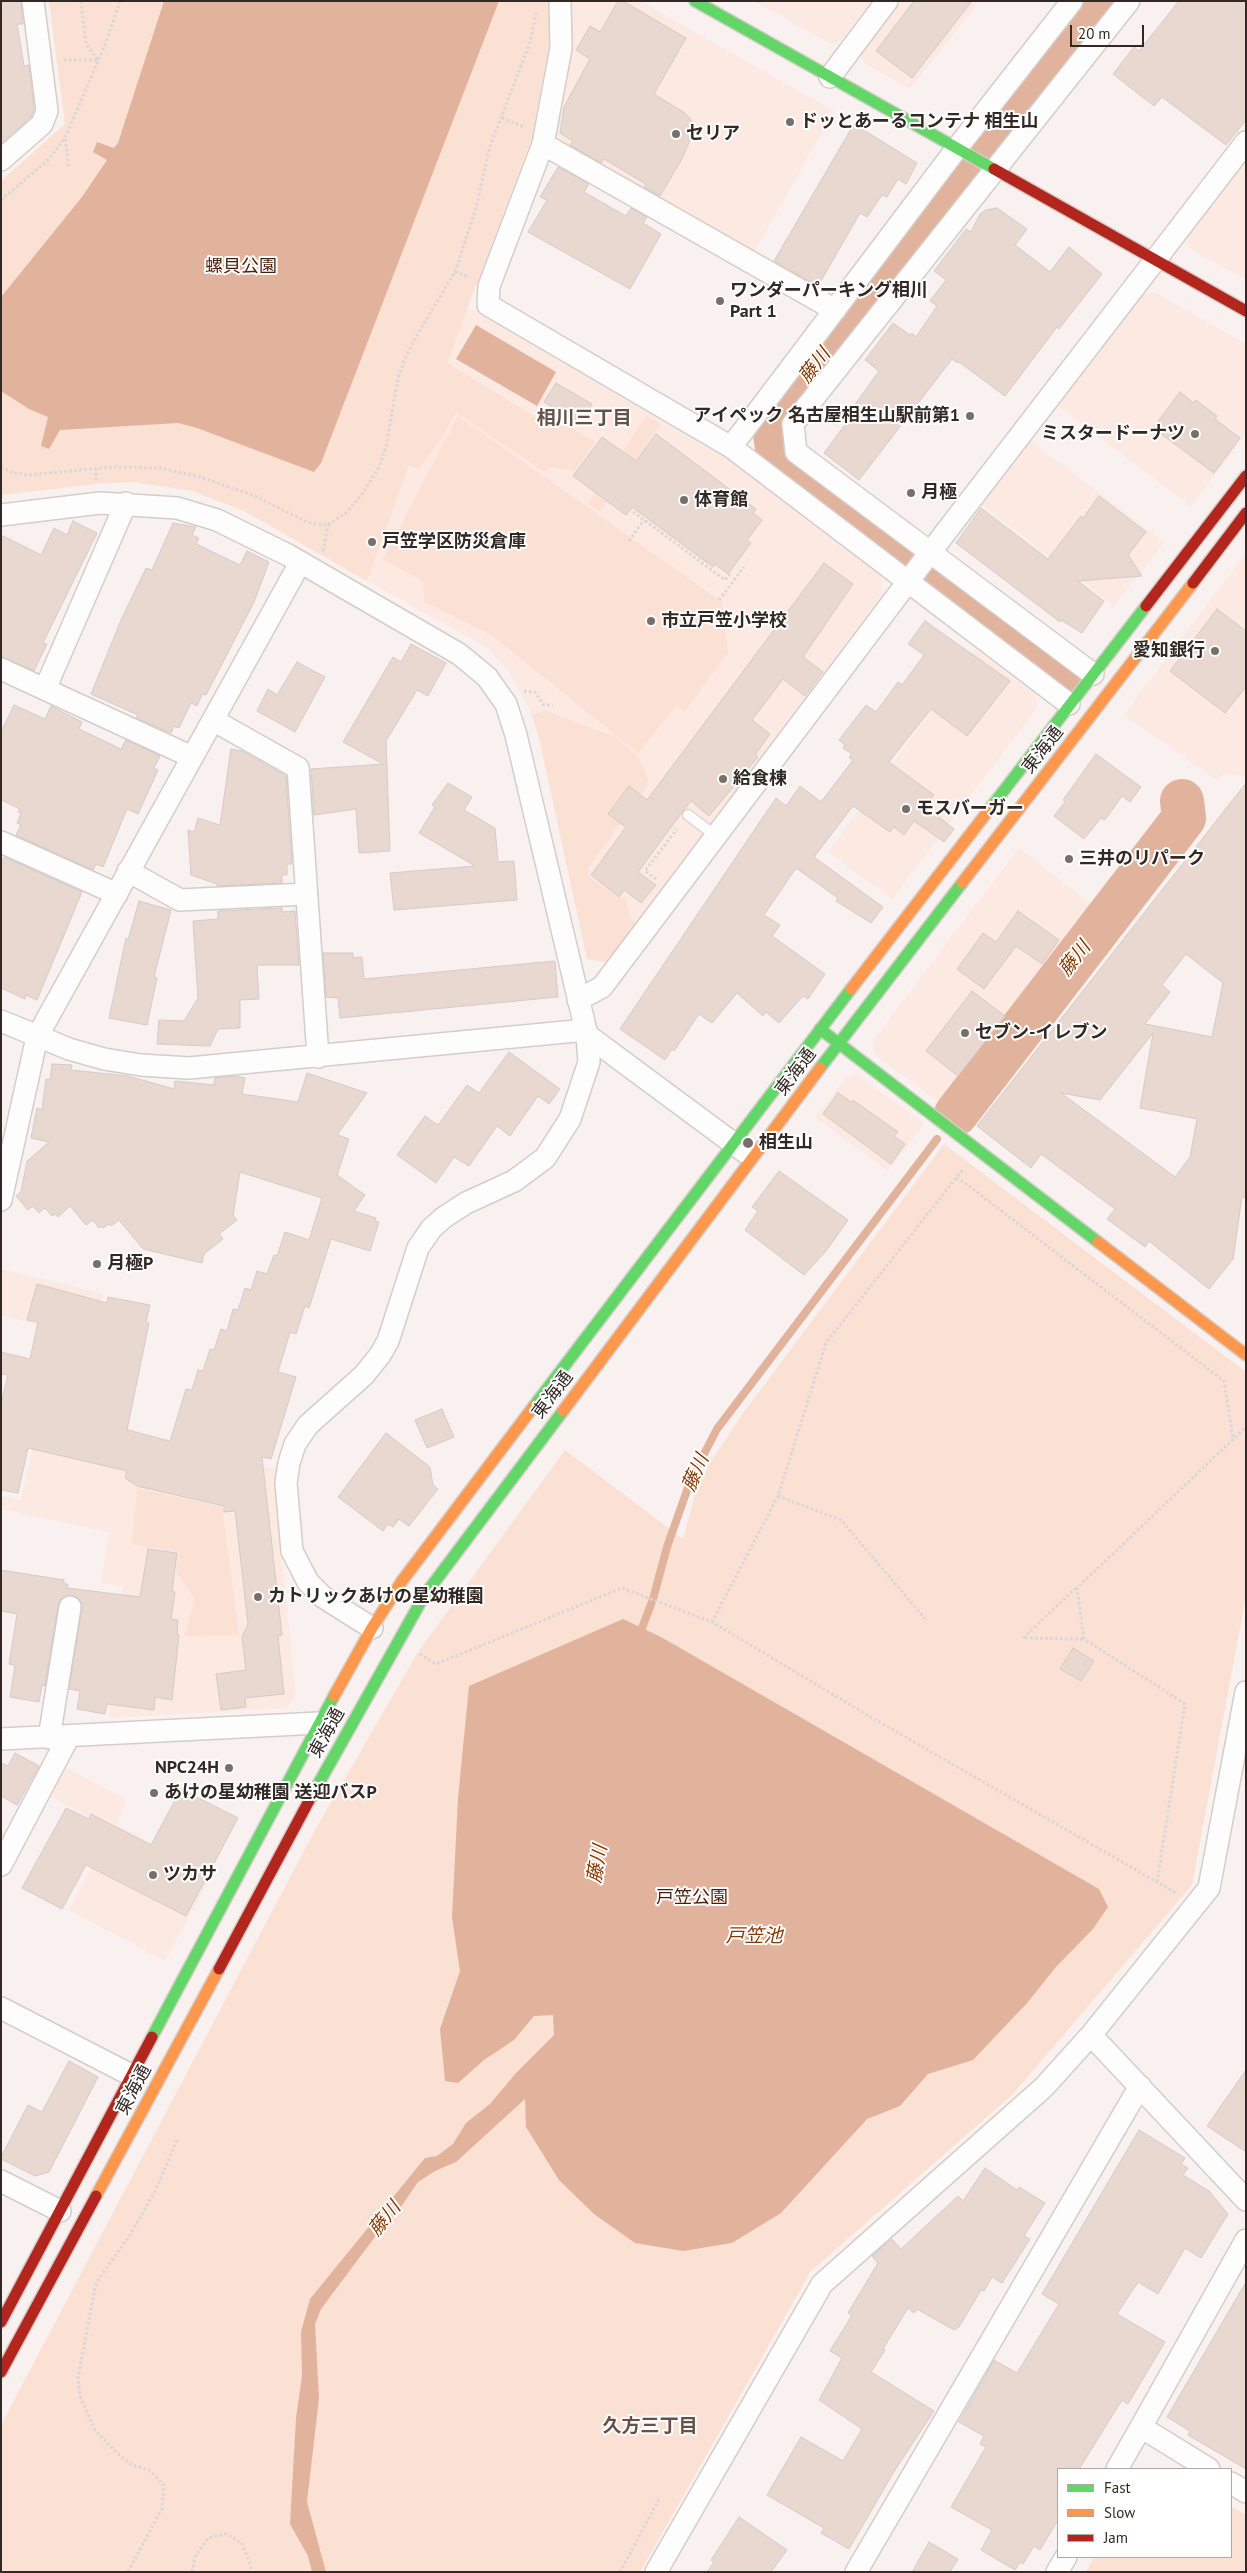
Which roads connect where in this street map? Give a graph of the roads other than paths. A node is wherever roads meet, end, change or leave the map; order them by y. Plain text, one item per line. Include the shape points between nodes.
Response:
1 (34, 1) edge
2 (560, 1) edge
3 (695, 1) edge
4 (887, 1) edge
5 (1072, 1) edge
6 (1129, 1) edge
7 (830, 77) junction
8 (1246, 142) edge
9 (543, 144) junction
10 (962, 151) junction
11 (1, 160) edge
12 (991, 168) junction
13 (1154, 260) junction
14 (835, 310) junction
15 (1246, 311) edge
16 (731, 447) junction
17 (1246, 476) edge
18 (126, 503) junction
19 (1246, 513) edge
20 (1, 515) edge
21 (300, 563) junction
22 (918, 568) junction
23 (1, 670) edge
24 (1093, 674) junction
25 (45, 689) junction
26 (1069, 704) junction
27 (213, 720) junction
28 (192, 757) junction
29 (688, 815) road end
30 (716, 836) junction
31 (1, 842) edge
32 (128, 871) junction
33 (117, 894) junction
34 (306, 894) junction
35 (578, 1000) junction
36 (1, 1021) edge
37 (820, 1029) junction
38 (586, 1032) junction
39 (38, 1037) junction
40 (840, 1042) junction
41 (318, 1057) junction
42 (734, 1144) junction
43 (754, 1158) junction
44 (5, 1166) edge
45 (1, 1200) edge
46 (1246, 1355) edge
47 (70, 1607) dead end
48 (372, 1628) junction
49 (1246, 1692) edge
50 (319, 1723) junction
51 (59, 1737) junction
52 (1, 1739) edge
53 (1238, 1774) edge
54 (1, 1865) edge
55 (1, 2008) edge
56 (1090, 2035) junction
57 (132, 2075) junction
58 (1140, 2086) junction
59 (1, 2181) edge
60 (1246, 2200) edge
61 (60, 2211) junction
62 (1246, 2240) edge
63 (1, 2322) edge
64 (1, 2372) edge
65 (1141, 2427) junction
66 (1118, 2468) edge
67 (1207, 2468) edge
68 (1232, 2484) edge
69 (1246, 2492) edge
70 (1065, 2558) edge
71 (656, 2572) edge
72 (856, 2572) edge
73 (1057, 2572) edge

1 - 11 street via 47,111 42,124
2 - 9 street via 561,48
3 - 7 main road
4 - 7 street
5 - 10 street
6 - 12 street
7 - 10 main road
8 - 13 street
9 - 14 street
9 - 16 street via 489,286 488,305
10 - 12 main road
10 - 14 street
12 - 13 main road
12 - 22 street via 793,424 796,452
13 - 15 main road
13 - 22 street
14 - 16 street
16 - 22 street
17 - 24 main road, 東海通
18 - 20 street via 100,502
18 - 21 street via 176,508 217,520
18 - 25 street
19 - 40 main road, 東海通
21 - 27 street
21 - 35 street via 459,654 487,677 506,704
22 - 24 street
22 - 26 street
22 - 30 street
23 - 25 street
24 - 26 main road, 東海通
25 - 28 street
26 - 37 main road, 東海通
27 - 28 street
27 - 34 street via 298,768
28 - 32 street
29 - 30 lane
30 - 35 street via 602,987
31 - 33 street
32 - 33 street
32 - 34 street via 180,900
33 - 39 street
34 - 41 street
35 - 38 street
36 - 39 street
37 - 40 main road
37 - 42 main road, 東海通
38 - 41 street
38 - 42 street
38 - 48 street via 589,1062 570,1119 559,1140 545,1158 514,1182 466,1203 431,1229 418,1248 384,1348 364,1375 308,1425 295,1444 286,1483 292,1551 308,1582 323,1597
39 - 41 street via 104,1058 170,1067
39 - 44 street
40 - 43 main road, 東海通
40 - 46 main road
42 - 43 street
42 - 48 main road, 東海通 via 402,1581
43 - 64 main road, 東海通 via 424,1596
44 - 45 street
47 - 51 street
48 - 50 main road, 東海通
49 - 53 street
50 - 51 street
50 - 57 main road, 東海通
51 - 52 street
51 - 54 street
53 - 56 street via 1209,1888
55 - 57 street
56 - 58 street
56 - 71 street via 1044,2086 822,2284
57 - 61 main road, 東海通
58 - 60 street
58 - 72 street
59 - 61 street
61 - 63 main road, 東海通
62 - 65 street
65 - 66 street
65 - 67 street
68 - 69 street
70 - 73 street

